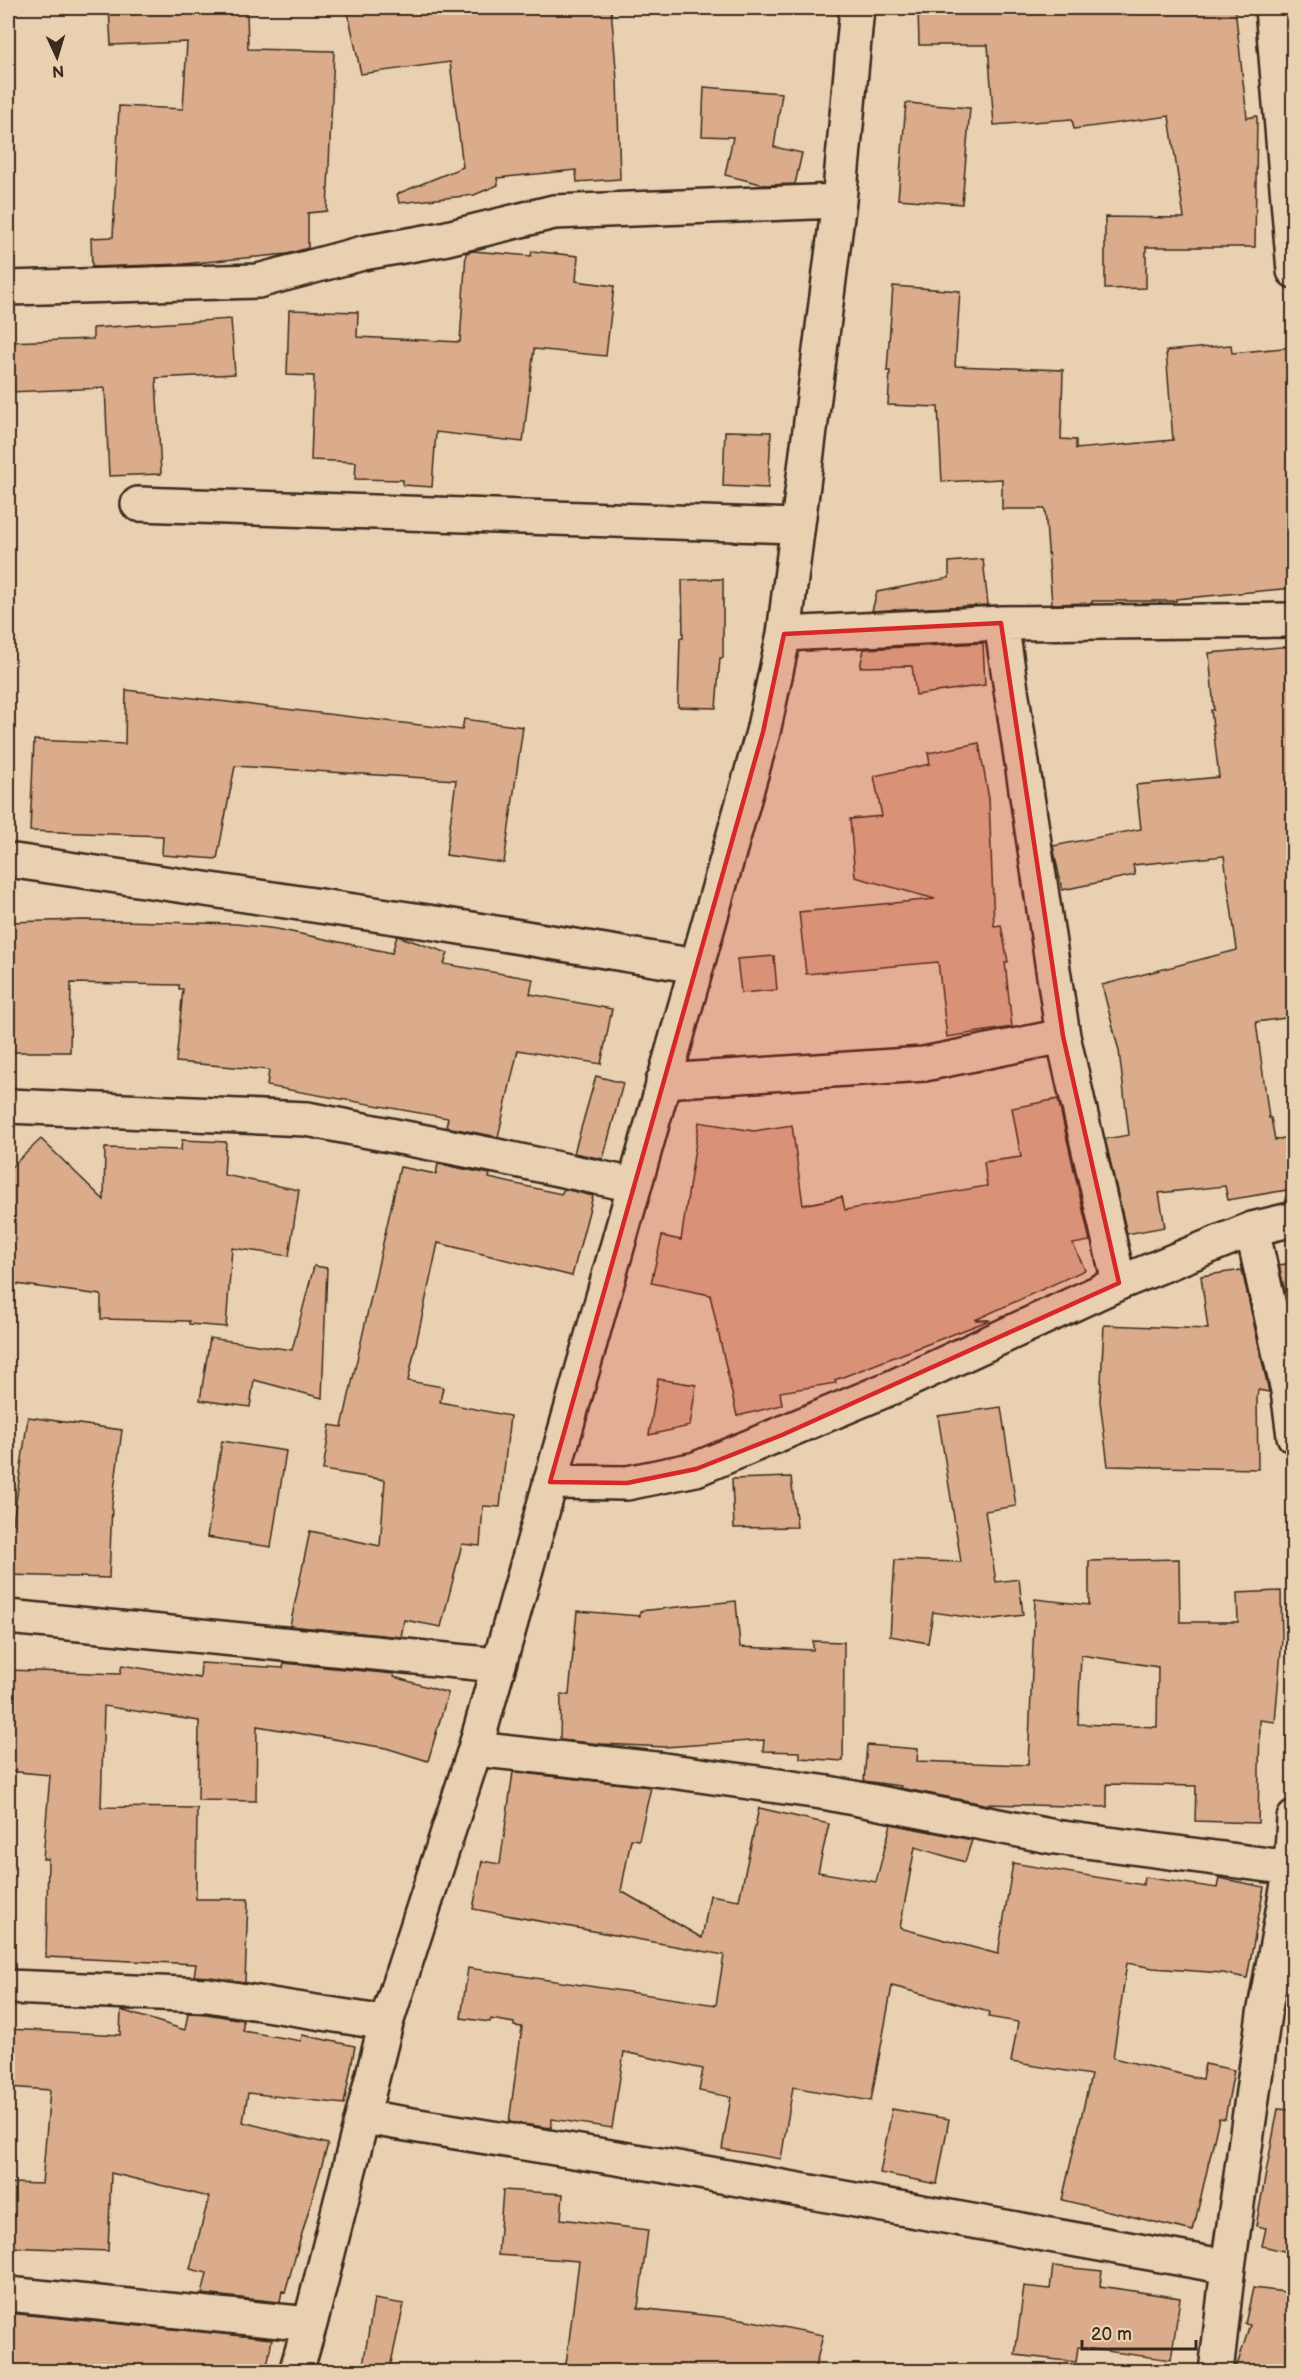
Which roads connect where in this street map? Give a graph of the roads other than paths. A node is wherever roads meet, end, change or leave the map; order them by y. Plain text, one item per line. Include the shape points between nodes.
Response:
1 (857, 8) edge
2 (1272, 8) edge
3 (839, 201) junction
4 (1293, 271) edge
5 (8, 288) edge
6 (138, 504) dead end
7 (796, 526) junction
8 (1293, 620) edge
9 (1001, 623) junction
10 (784, 634) junction
11 (8, 860) edge
12 (696, 966) junction
13 (1063, 1036) junction
14 (663, 1081) junction
15 (8, 1106) edge
16 (634, 1185) junction
17 (1293, 1219) edge
18 (1252, 1229) junction
19 (1119, 1283) junction
20 (1293, 1436) edge
21 (550, 1482) junction
22 (8, 1617) edge
23 (497, 1665) junction
24 (475, 1749) junction
25 (1293, 1818) edge
26 (1290, 1868) junction
27 (8, 1987) edge
28 (386, 2023) junction
29 (363, 2117) junction
30 (1228, 2267) junction
31 (8, 2294) edge
32 (310, 2324) junction
33 (296, 2372) edge
34 (1216, 2372) edge

1 - 3 street
2 - 4 street
3 - 5 street via 554,212 443,239 363,253 258,281
3 - 7 street
6 - 7 street
7 - 10 street
8 - 9 street
9 - 10 street
9 - 13 street
10 - 12 street via 763,732
11 - 12 street via 435,922
12 - 14 street
13 - 14 street via 924,1064
13 - 19 street
14 - 16 street
15 - 16 street via 307,1119
16 - 21 street
17 - 18 street
18 - 19 street
18 - 20 street via 1288,1391
19 - 21 street via 893,1387 696,1469 627,1483
21 - 23 street
22 - 23 street
23 - 24 street
24 - 26 street via 828,1793 1054,1837
24 - 28 street
25 - 26 street
26 - 30 street via 1264,2014
27 - 28 street via 208,1995
28 - 29 street
29 - 30 street via 666,2166
29 - 32 street
30 - 34 street
31 - 32 street
32 - 33 street

